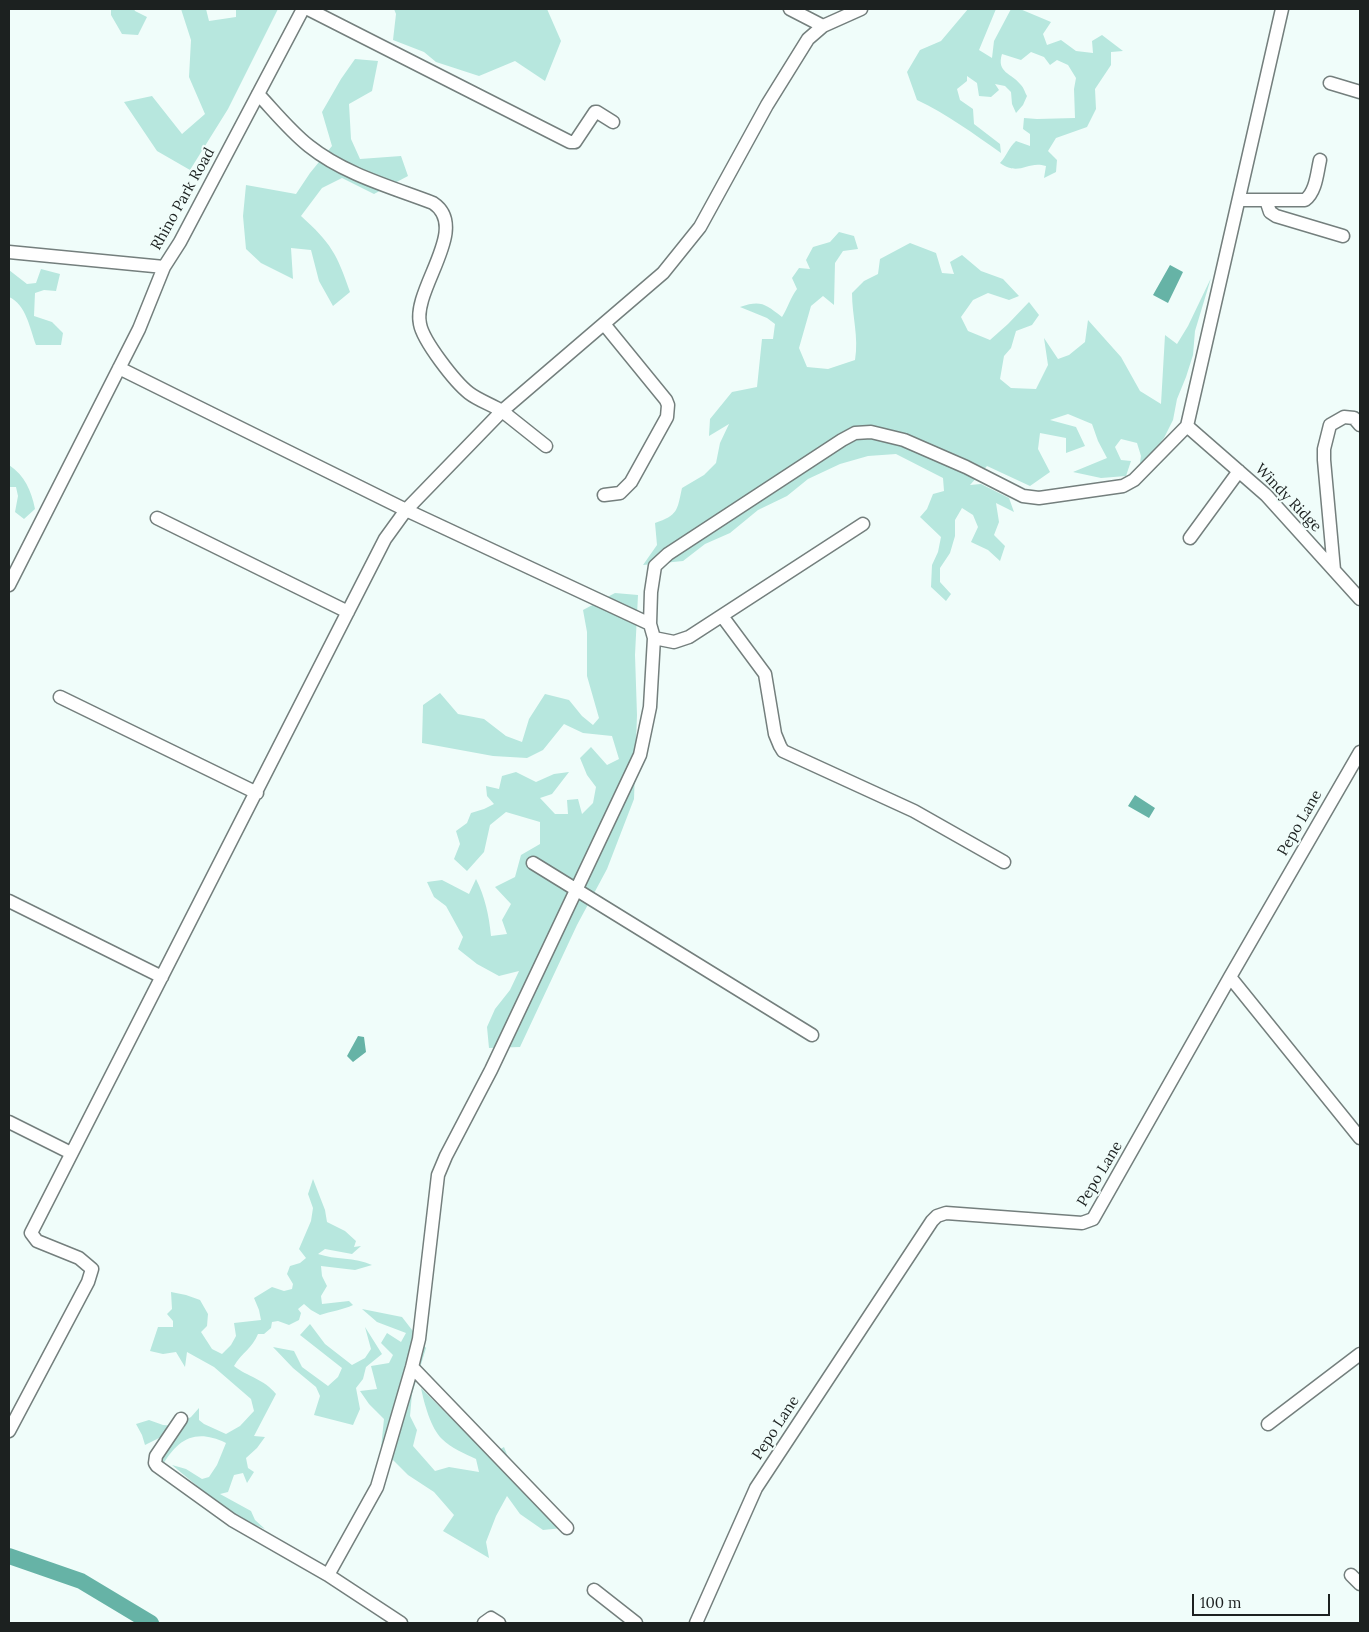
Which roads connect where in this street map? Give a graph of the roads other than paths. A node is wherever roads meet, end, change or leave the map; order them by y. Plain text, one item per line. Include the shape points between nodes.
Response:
1 (302, 9) edge
2 (308, 9) edge
3 (790, 9) edge
4 (861, 9) edge
5 (1282, 9) edge
6 (823, 26) junction
7 (1330, 83) dead end
8 (1360, 92) edge
9 (258, 94) junction
10 (613, 122) dead end
11 (1320, 160) dead end
12 (1238, 200) junction
13 (1266, 200) junction
14 (1343, 236) dead end
15 (9, 252) edge
16 (164, 267) junction
17 (604, 324) junction
18 (119, 368) junction
19 (502, 411) junction
20 (1360, 425) edge
21 (1187, 426) junction
22 (546, 446) dead end
23 (1239, 471) junction
24 (604, 495) dead end
25 (406, 510) junction
26 (158, 518) dead end
27 (863, 524) dead end
28 (1190, 538) dead end
29 (1334, 570) junction
30 (9, 585) edge
31 (1360, 599) edge
32 (348, 612) junction
33 (722, 616) junction
34 (650, 624) junction
35 (654, 638) junction
36 (60, 697) dead end
37 (1360, 752) edge
38 (256, 793) junction
39 (1004, 862) dead end
40 (533, 863) dead end
41 (576, 890) junction
42 (9, 900) edge
43 (162, 977) junction
44 (1230, 977) junction
45 (812, 1035) dead end
46 (9, 1122) edge
47 (1360, 1138) edge
48 (71, 1153) junction
49 (1360, 1354) edge
50 (412, 1367) junction
51 (181, 1419) dead end
52 (1268, 1424) dead end
53 (9, 1431) edge
54 (567, 1528) dead end
55 (328, 1575) junction
56 (1350, 1575) dead end
57 (1360, 1584) edge
58 (594, 1590) dead end
59 (401, 1623) edge
60 (484, 1623) edge
61 (499, 1623) edge
62 (636, 1623) edge
63 (696, 1623) edge

1 - 9 street, Rhino Park Road
2 - 10 street via 570,142 575,142 595,112
3 - 6 street
4 - 6 street
5 - 12 street
6 - 17 street via 808,39 767,106 700,228 663,273
7 - 8 street
9 - 16 street, Rhino Park Road
9 - 19 street via 308,145 335,163 439,207 445,215 446,236 423,293 419,323 438,358 469,392
11 - 13 street via 1310,197 1305,200
12 - 13 street
12 - 21 street
13 - 14 street via 1270,212 1276,216
15 - 16 street, Rhino Park Road
16 - 18 street via 139,330
17 - 19 street
17 - 24 street via 668,405 667,417 631,482 620,493
18 - 25 street
18 - 30 street
19 - 22 street
19 - 25 street
20 - 29 street via 1354,418 1344,417 1330,425 1324,449
21 - 23 street, Windy Ridge
21 - 34 street via 1134,480 1124,486 1039,498 1022,496 904,440 871,432 855,433 654,566
23 - 28 street
23 - 29 street, Windy Ridge via 1266,495
25 - 32 street via 385,539
25 - 34 street
26 - 32 street
27 - 33 street
29 - 31 street, Windy Ridge
32 - 38 street
33 - 35 street via 681,641
33 - 39 street via 765,674 775,734 783,751 914,811
34 - 35 street
35 - 41 street via 650,706 640,755
36 - 38 street
37 - 44 street, Pepo Lane
38 - 43 street
40 - 41 street
41 - 45 street
41 - 50 street via 438,1177 419,1339
42 - 43 street
43 - 48 street
44 - 47 street
44 - 63 street, Pepo Lane via 1093,1220 1082,1224 946,1213 937,1216 926,1228 756,1488
46 - 48 street
48 - 53 street via 31,1233 37,1241 79,1258 92,1269
49 - 52 street
50 - 54 street
50 - 55 street via 378,1487
51 - 55 street via 156,1456 158,1466 232,1520
55 - 59 street
56 - 57 street
58 - 62 street
60 - 61 street via 492,1618

